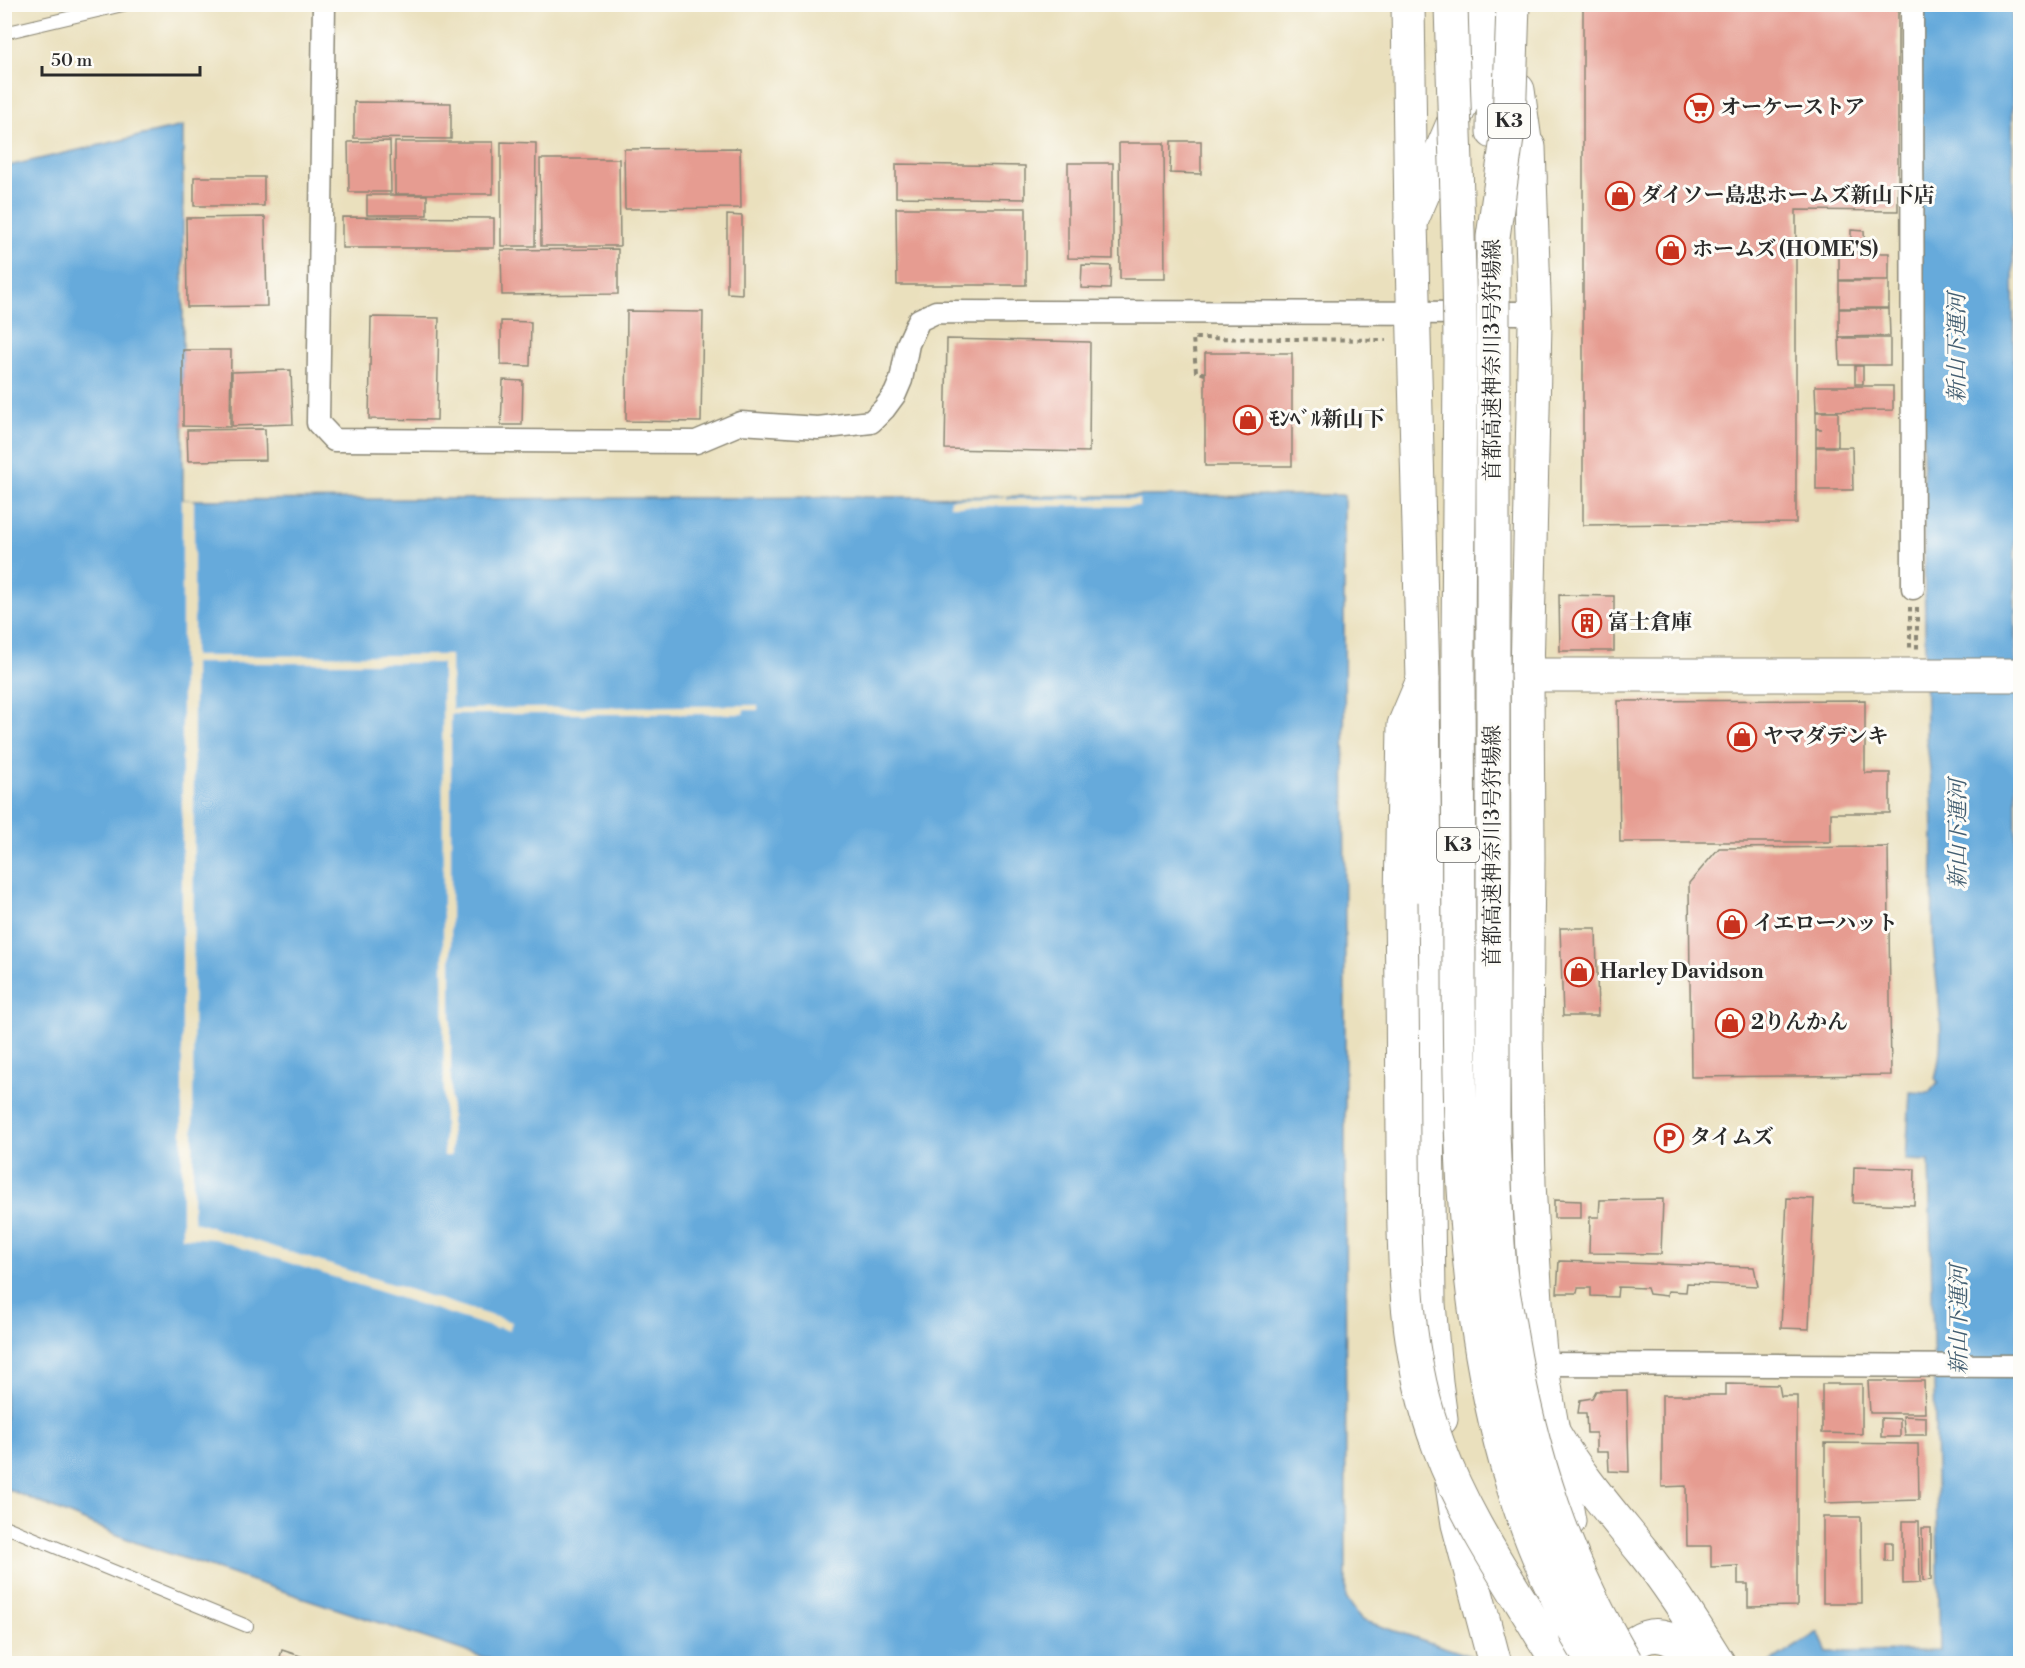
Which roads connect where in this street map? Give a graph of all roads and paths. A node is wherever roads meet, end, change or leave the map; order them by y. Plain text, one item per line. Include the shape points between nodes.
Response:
1 (127, 4) edge
2 (324, 4) edge
3 (1408, 4) edge
4 (1451, 4) edge
5 (1474, 4) edge
6 (1496, 4) edge
7 (1513, 4) edge
8 (1524, 4) edge
9 (1912, 4) edge
10 (1505, 5) edge
11 (4, 33) edge
12 (1530, 177) junction
13 (1411, 222) junction
14 (1493, 237) junction
15 (1414, 313) junction
16 (1534, 313) junction
17 (1386, 340) dead end
18 (1205, 374) dead end
19 (1912, 593) junction
20 (1917, 661) junction
21 (1527, 675) junction
22 (1423, 680) junction
23 (2018, 683) edge
24 (2020, 710) edge
25 (1541, 1364) junction
26 (2020, 1366) edge
27 (1552, 1430) junction
28 (4, 1526) edge
29 (247, 1626) dead end
30 (1702, 1654) edge
31 (1493, 1658) edge
32 (1559, 1664) edge
33 (1595, 1664) edge
34 (1615, 1664) edge
35 (1627, 1664) edge

1 - 11 lane
2 - 15 street via 318,423 334,440 696,442 741,423 818,428 871,422 895,394 918,320 936,312
3 - 13 main road
4 - 33 main road, 首都高速神奈川3号狩場線 / K3, bridge via 1460,356 1460,1107 1465,1218 1486,1380 1504,1458 1548,1578
5 - 13 main road, K3 via 1468,88
6 - 14 main road, 首都高速神奈川3号狩場線 / K3, bridge
7 - 14 main road, K3, bridge via 1509,124
8 - 12 main road
9 - 19 street
10 - 12 main road, K3
12 - 16 main road
13 - 15 main road
14 - 35 main road, 首都高速神奈川3号狩場線 / K3, bridge via 1493,1133 1501,1271 1520,1388 1547,1491 1587,1590
15 - 16 street
15 - 22 main road
16 - 21 main road
17 - 18 path via 1193,338 1196,371
19 - 20 path
19 - 20 path via 1917,587
20 - 21 main road
20 - 23 main road
21 - 22 street
21 - 25 main road via 1526,1048 1529,1184
22 - 31 main road via 1429,1304 1436,1382 1458,1524
22 - 32 main road, bridge via 1404,725 1404,1253 1410,1332 1426,1410 1455,1487
23 - 24 path
25 - 26 street
25 - 27 main road
27 - 30 main road via 1588,1487 1650,1562
27 - 33 main road
28 - 29 lane
30 - 34 main road via 1675,1640 1646,1636

